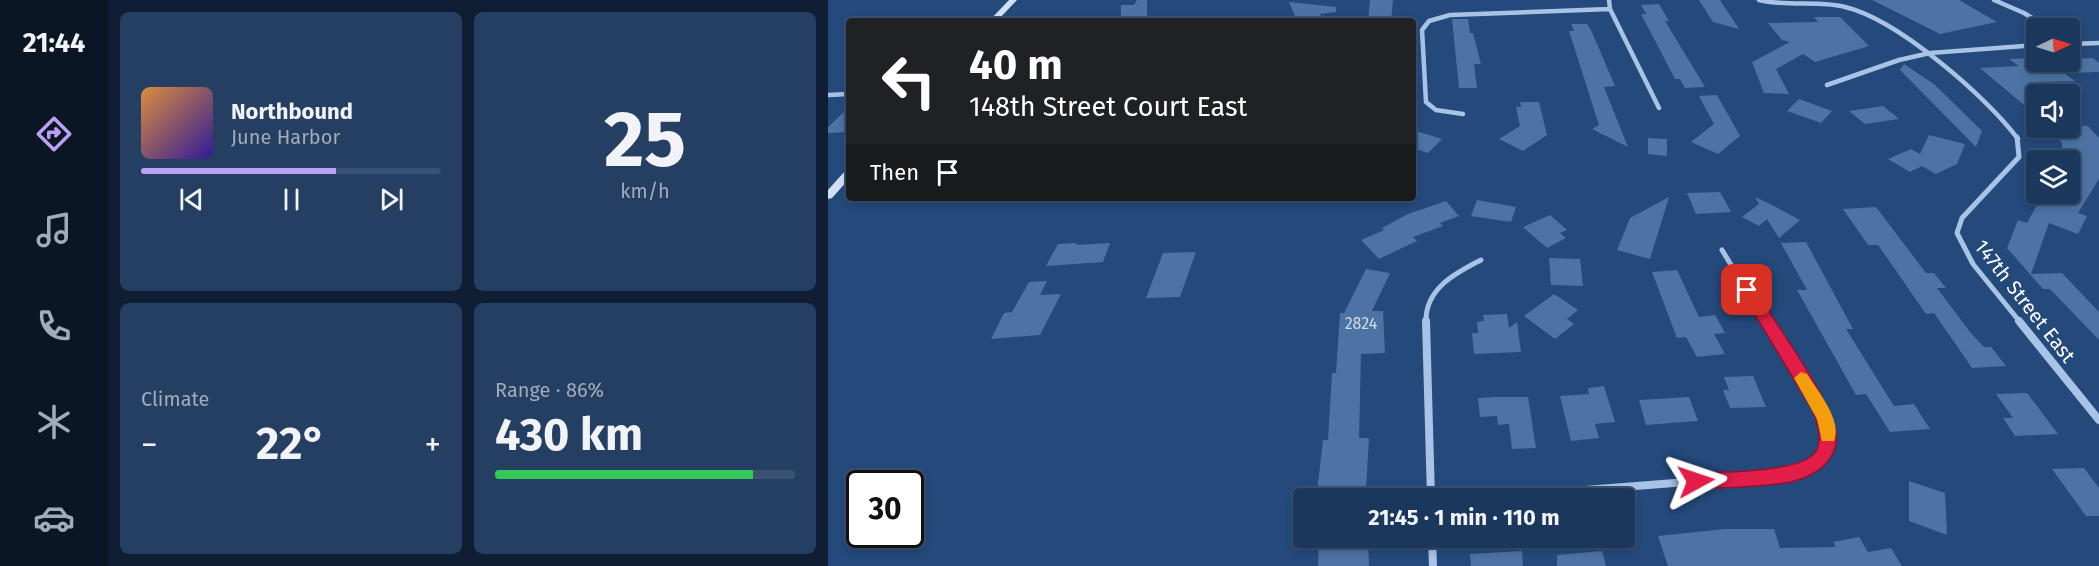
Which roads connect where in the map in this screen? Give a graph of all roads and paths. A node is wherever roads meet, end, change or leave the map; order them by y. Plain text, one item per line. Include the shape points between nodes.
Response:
1 (1013, 0) edge
2 (1609, 0) edge
3 (1994, 0) edge
4 (1761, 1) edge
5 (1610, 9) junction
6 (996, 18) edge
7 (2032, 18) edge
8 (2099, 43) edge
9 (2080, 44) edge
10 (2026, 46) edge
11 (1930, 53) junction
12 (1827, 85) dead end
13 (846, 94) edge
14 (828, 95) edge
15 (1659, 108) dead end
16 (1463, 114) dead end
17 (846, 176) edge
18 (828, 195) edge
19 (1722, 250) dead end
20 (1481, 260) dead end
21 (2099, 420) edge
22 (1431, 488) edge
23 (1610, 488) edge
24 (1432, 548) edge
25 (1433, 566) edge

1 - 6 main road
2 - 5 street
3 - 7 street
4 - 11 street, 147th Street East via 1853,9 1912,39
5 - 15 street
5 - 16 street via 1459,15 1429,21 1422,30 1426,102 1436,110
8 - 9 street
10 - 11 street
11 - 12 street
11 - 21 street, 147th Street East via 2004,120 2021,146 2019,157 2008,172 1962,218 1957,233 1963,247
13 - 14 street
17 - 18 main road
19 - 23 street via 1820,409 1828,432 1826,451 1819,461 1791,474
20 - 22 street via 1437,288 1426,315
24 - 25 street

